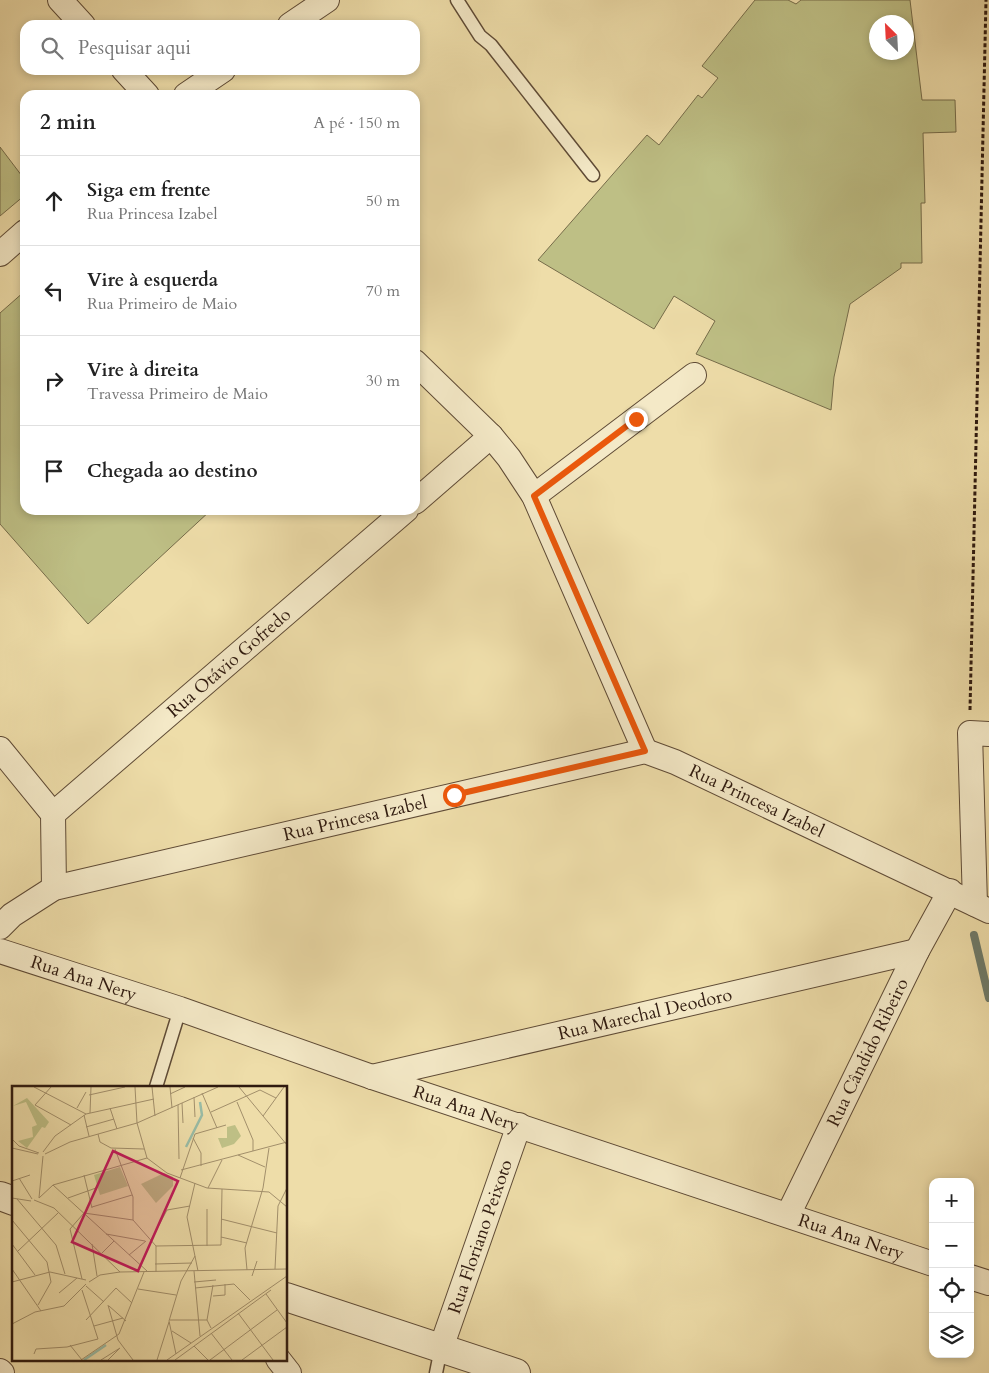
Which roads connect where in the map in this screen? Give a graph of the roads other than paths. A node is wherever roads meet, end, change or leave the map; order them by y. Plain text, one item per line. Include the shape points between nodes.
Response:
1 (60, 0) edge
2 (327, 0) edge
3 (457, 0) edge
4 (78, 20) edge
5 (297, 20) edge
6 (129, 75) edge
7 (216, 75) edge
8 (142, 90) edge
9 (193, 90) edge
10 (593, 175) dead end
11 (20, 236) edge
12 (0, 254) edge
13 (420, 367) edge
14 (694, 375) dead end
15 (491, 436) junction
16 (534, 496) junction
17 (420, 498) edge
18 (400, 515) edge
19 (979, 734) edge
20 (0, 749) edge
21 (645, 751) junction
22 (53, 814) junction
23 (54, 888) junction
24 (950, 891) junction
25 (982, 908) edge
26 (0, 927) edge
27 (917, 951) junction
28 (0, 952) edge
29 (180, 1008) junction
30 (372, 1077) junction
31 (156, 1086) edge
32 (519, 1125) junction
33 (0, 1196) edge
34 (12, 1200) edge
35 (788, 1215) junction
36 (929, 1263) edge
37 (974, 1278) edge
38 (989, 1283) edge
39 (288, 1298) edge
40 (279, 1360) edge
41 (438, 1361) edge
42 (289, 1373) edge
43 (516, 1373) edge

1 - 4 street
2 - 5 street
3 - 10 lane via 480,36
6 - 8 street
7 - 9 street
11 - 12 street
13 - 15 street
14 - 16 street
15 - 16 street
15 - 17 street
16 - 21 street
18 - 22 street, Rua Otávio Gofredo
19 - 25 street
20 - 22 street
21 - 23 street, Rua Princesa Izabel
21 - 24 street, Rua Princesa Izabel via 675,762
22 - 23 street
23 - 26 street, Rua Princesa Izabel via 12,915
24 - 25 street, Rua Princesa Izabel
24 - 27 street, Rua Cândido Ribeiro
27 - 30 street, Rua Marechal Deodoro
27 - 35 street, Rua Cândido Ribeiro
28 - 29 street, Rua Ana Nery
29 - 30 street, Rua Ana Nery
29 - 31 lane
30 - 32 street, Rua Ana Nery
32 - 35 street, Rua Ana Nery
32 - 41 street, Rua Floriano Peixoto
33 - 34 street
35 - 36 street, Rua Ana Nery
37 - 38 street
39 - 41 street
40 - 42 street
41 - 43 street

